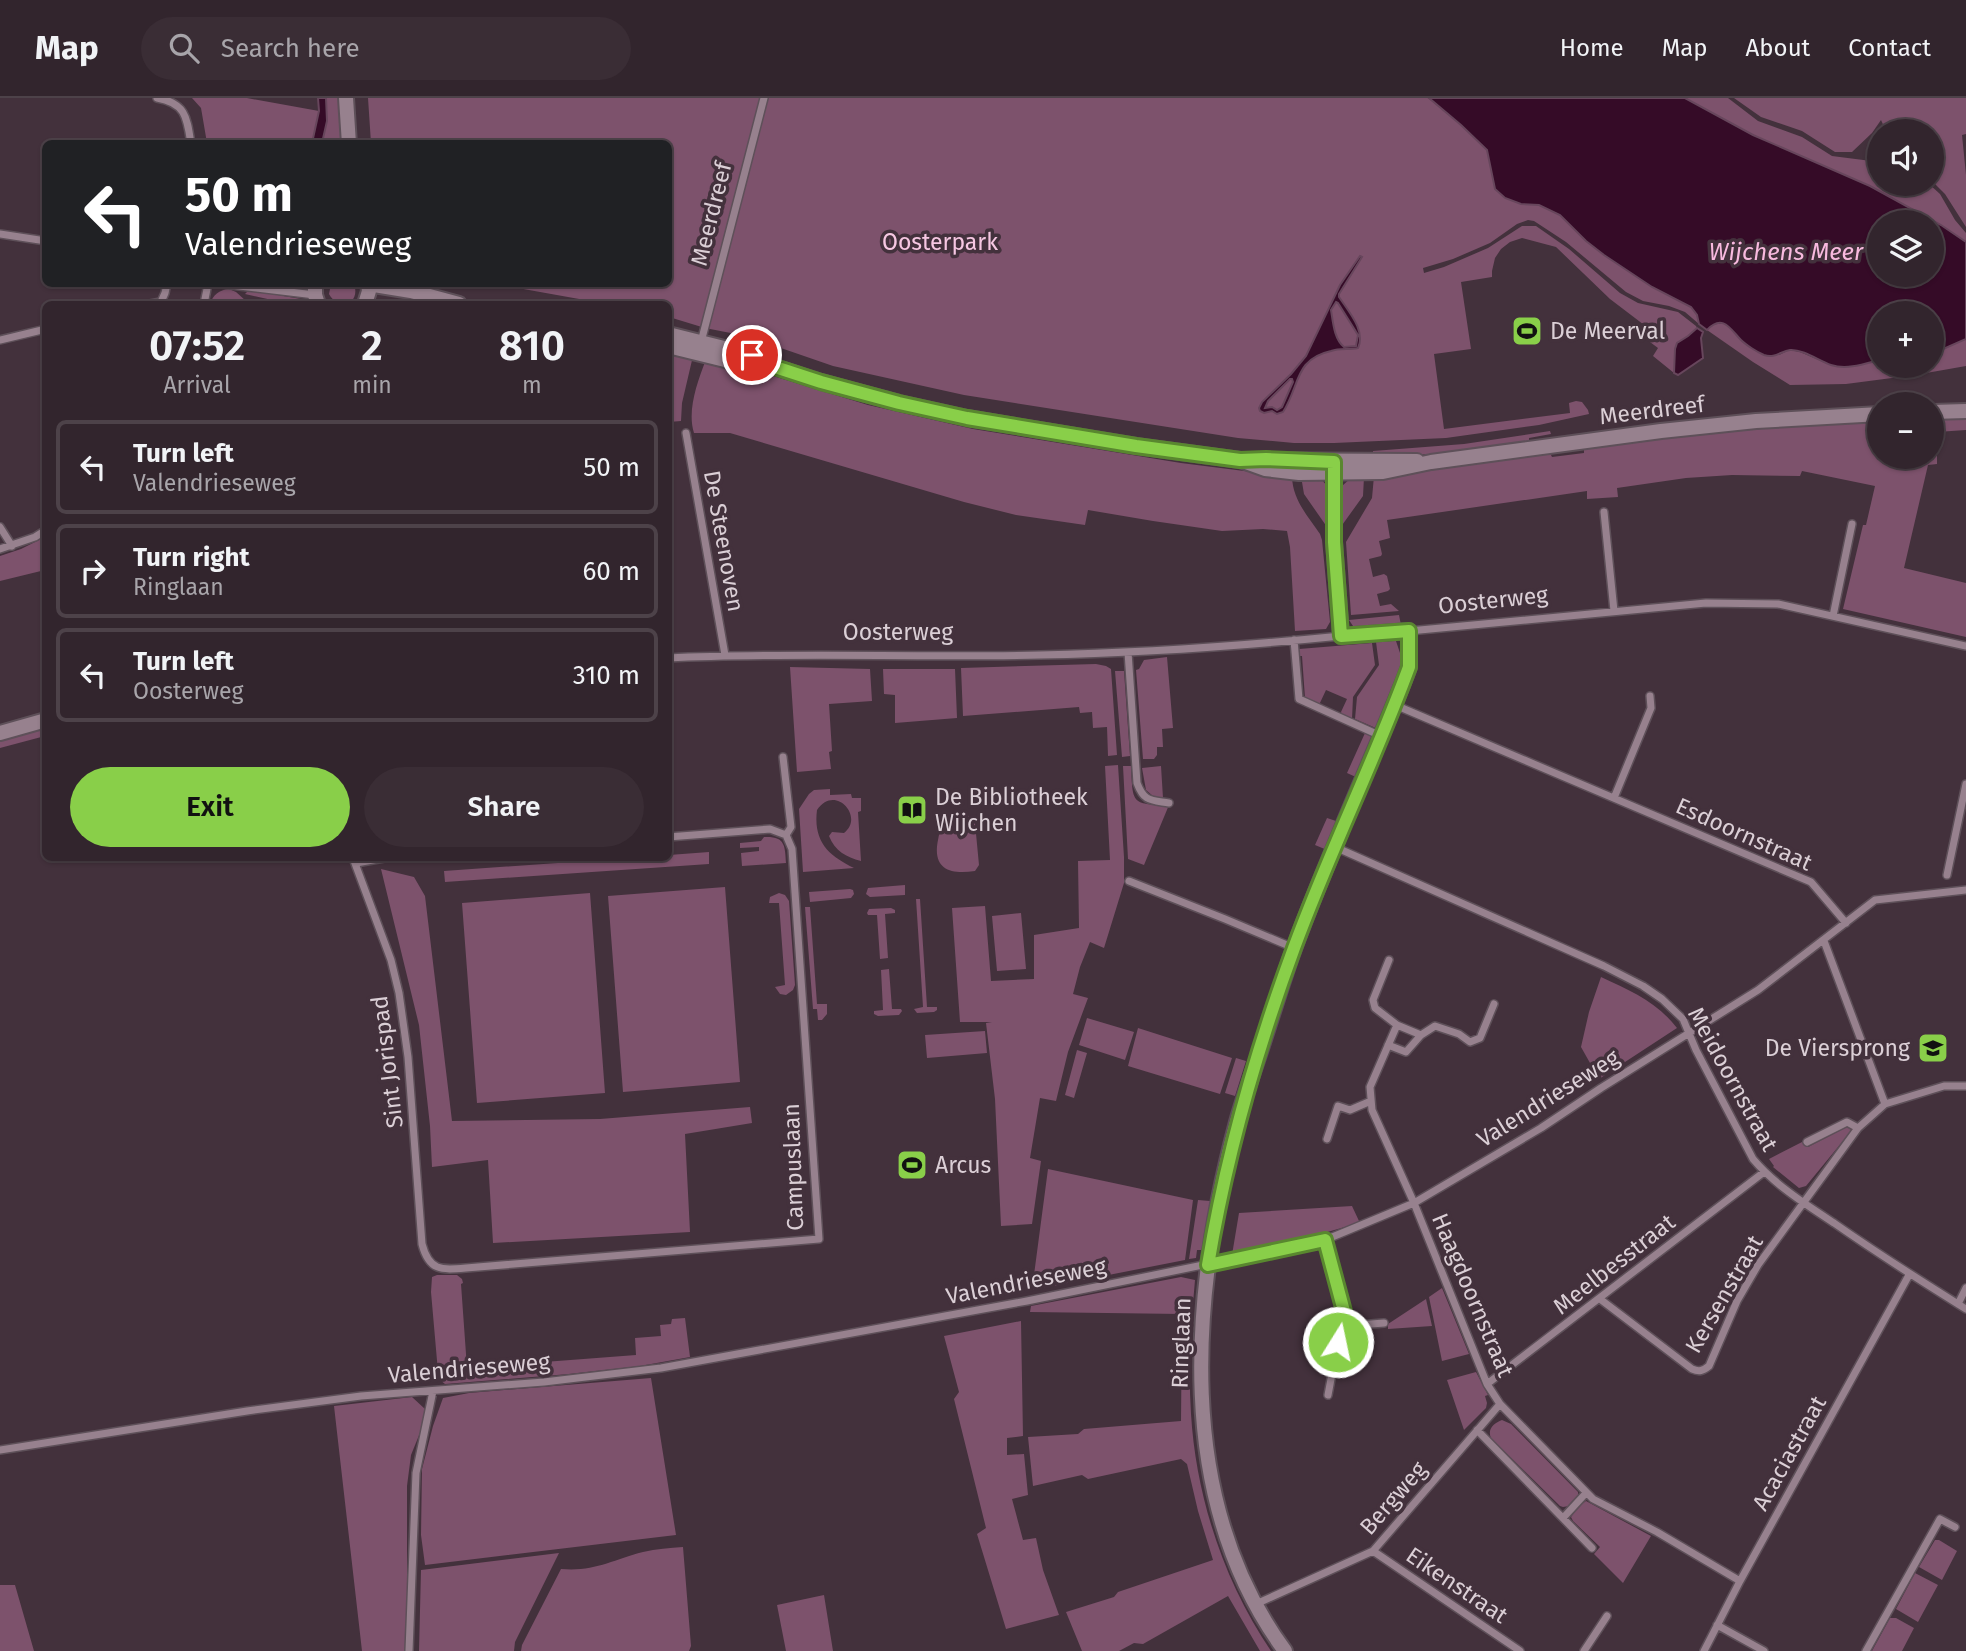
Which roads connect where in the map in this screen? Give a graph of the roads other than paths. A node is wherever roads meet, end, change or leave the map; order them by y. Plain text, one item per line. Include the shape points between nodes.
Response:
1 (158, 98) edge
2 (346, 98) edge
3 (764, 98) edge
4 (191, 140) edge
5 (349, 140) edge
6 (0, 234) edge
7 (42, 240) edge
8 (250, 287) edge
9 (386, 287) edge
10 (316, 294) edge
11 (448, 301) edge
12 (42, 330) edge
13 (672, 336) edge
14 (0, 340) edge
15 (672, 345) edge
16 (700, 347) junction
17 (1963, 410) edge
18 (1944, 411) edge
19 (1867, 415) edge
20 (686, 433) dead end
21 (1334, 467) junction
22 (1604, 512) dead end
23 (1852, 524) dead end
24 (0, 527) edge
25 (42, 532) edge
26 (12, 546) junction
27 (0, 550) edge
28 (1614, 611) junction
29 (1833, 616) junction
30 (1409, 631) junction
31 (1341, 636) junction
32 (1294, 640) junction
33 (1966, 646) edge
34 (1128, 652) junction
35 (725, 655) junction
36 (672, 658) edge
37 (1650, 696) dead end
38 (1395, 705) junction
39 (42, 721) edge
40 (0, 733) edge
41 (1381, 736) junction
42 (783, 757) dead end
43 (1966, 784) edge
44 (1614, 798) junction
45 (1169, 803) dead end
46 (786, 835) junction
47 (672, 837) edge
48 (1334, 847) junction
49 (355, 861) edge
50 (1947, 875) dead end
51 (1129, 881) dead end
52 (1966, 890) edge
53 (1846, 923) junction
54 (1824, 941) junction
55 (1294, 948) junction
56 (1389, 960) dead end
57 (1494, 1004) dead end
58 (1396, 1025) junction
59 (1689, 1032) junction
60 (1421, 1035) junction
61 (1388, 1045) junction
62 (1966, 1086) edge
63 (1371, 1101) junction
64 (1885, 1104) junction
65 (1858, 1129) junction
66 (1327, 1139) dead end
67 (1807, 1142) dead end
68 (1764, 1172) junction
69 (1414, 1203) junction
70 (1803, 1203) junction
71 (1325, 1240) junction
72 (1208, 1265) junction
73 (433, 1266) joint
74 (1909, 1275) junction
75 (1966, 1288) edge
76 (1600, 1299) junction
77 (1958, 1304) junction
78 (1966, 1309) edge
79 (1384, 1323) dead end
80 (1346, 1326) junction
81 (1487, 1384) junction
82 (433, 1391) junction
83 (1328, 1395) dead end
84 (1500, 1404) junction
85 (1477, 1430) junction
86 (0, 1450) edge
87 (1586, 1493) junction
88 (1563, 1518) junction
89 (1955, 1527) dead end
90 (1592, 1548) dead end
91 (1373, 1551) junction
92 (1740, 1581) junction
93 (1255, 1604) junction
94 (1607, 1616) dead end
95 (1717, 1625) junction
96 (409, 1651) edge
97 (1285, 1651) edge
98 (1520, 1651) edge
99 (1584, 1651) edge
100 (1704, 1651) edge
101 (1764, 1651) edge
102 (1866, 1651) edge

1 - 4 street via 180,107 188,119
2 - 5 street
3 - 16 street, Meerdreef
6 - 7 street
8 - 10 street
9 - 11 street
12 - 14 street
13 - 16 street, Meerdreef
15 - 16 street, Meerdreef
16 - 21 street, Meerdreef via 752,355 775,367 967,418 1240,460 1275,470
17 - 18 street
19 - 21 street, Meerdreef via 1661,431 1383,472
20 - 35 street, De Steenoven
21 - 31 street
22 - 28 street
23 - 29 street
24 - 26 street
25 - 26 street
26 - 27 street
28 - 29 street, Oosterweg via 1706,603 1778,604
28 - 30 street, Oosterweg
29 - 33 street, Oosterweg
30 - 31 street, Oosterweg
30 - 38 street, Ringlaan via 1409,667
31 - 32 street, Oosterweg
32 - 34 street, Oosterweg
32 - 41 street via 1299,699
34 - 35 street, Oosterweg
34 - 45 street via 1137,783 1147,799
35 - 36 street, Oosterweg
37 - 44 street via 1651,708
38 - 41 street, Ringlaan
38 - 44 street, Esdoornstraat
39 - 40 street
41 - 48 street, Ringlaan
42 - 46 street, Campuslaan via 791,827
43 - 50 street
44 - 53 street, Esdoornstraat via 1811,882
46 - 47 street via 770,829
46 - 73 street, Campuslaan via 792,849 819,1239 466,1268
48 - 55 street, Ringlaan
48 - 59 street, Meidoornstraat via 1643,986 1683,1019
49 - 73 street, Sint Jorispad via 399,993 422,1244
51 - 55 street
52 - 53 street, Valendrieseweg via 1875,900
53 - 54 street, Valendrieseweg
54 - 59 street, Valendrieseweg via 1758,990
54 - 64 street
55 - 72 street, Ringlaan via 1238,1121
56 - 58 street via 1373,1000 1375,1008
57 - 60 street via 1480,1038 1470,1042 1435,1026
58 - 60 street
58 - 61 street
59 - 68 street, Meidoornstraat via 1753,1159
59 - 69 street, Valendrieseweg
60 - 61 street via 1406,1052
61 - 63 street via 1370,1087
62 - 64 street via 1944,1086
63 - 66 street via 1350,1110 1338,1106
63 - 69 street, Haagdoornstraat
64 - 65 street
65 - 67 street via 1847,1122
65 - 70 street
68 - 70 street, Meidoornstraat
68 - 76 street, Meelbesstraat
69 - 71 street, Valendrieseweg
69 - 81 street, Haagdoornstraat
70 - 74 street, Meidoornstraat
70 - 76 street, Kersenstraat via 1758,1265 1704,1370 1692,1369
71 - 72 street, Valendrieseweg
71 - 80 street
72 - 82 street, Valendrieseweg via 661,1368
72 - 93 street, Ringlaan via 1201,1363 1206,1457 1217,1507
74 - 77 street, Meidoornstraat
74 - 92 street, Acaciastraat
75 - 77 street
76 - 81 street, Meelbesstraat
77 - 78 street, Meidoornstraat
79 - 80 street
80 - 83 street via 1338,1342
81 - 84 street, Haagdoornstraat
82 - 86 street, Valendrieseweg via 360,1396
82 - 96 street via 416,1474
84 - 85 street, Bergweg
84 - 87 street, Haagdoornstraat
85 - 88 street
85 - 91 street, Bergweg
87 - 88 street
87 - 92 street, Haagdoornstraat
88 - 90 street
89 - 102 street via 1940,1519
91 - 93 street, Bergweg
91 - 98 street, Eikenstraat
92 - 95 street, Acaciastraat
93 - 97 street, Ringlaan
94 - 99 street
95 - 100 street, Acaciastraat
95 - 101 street

